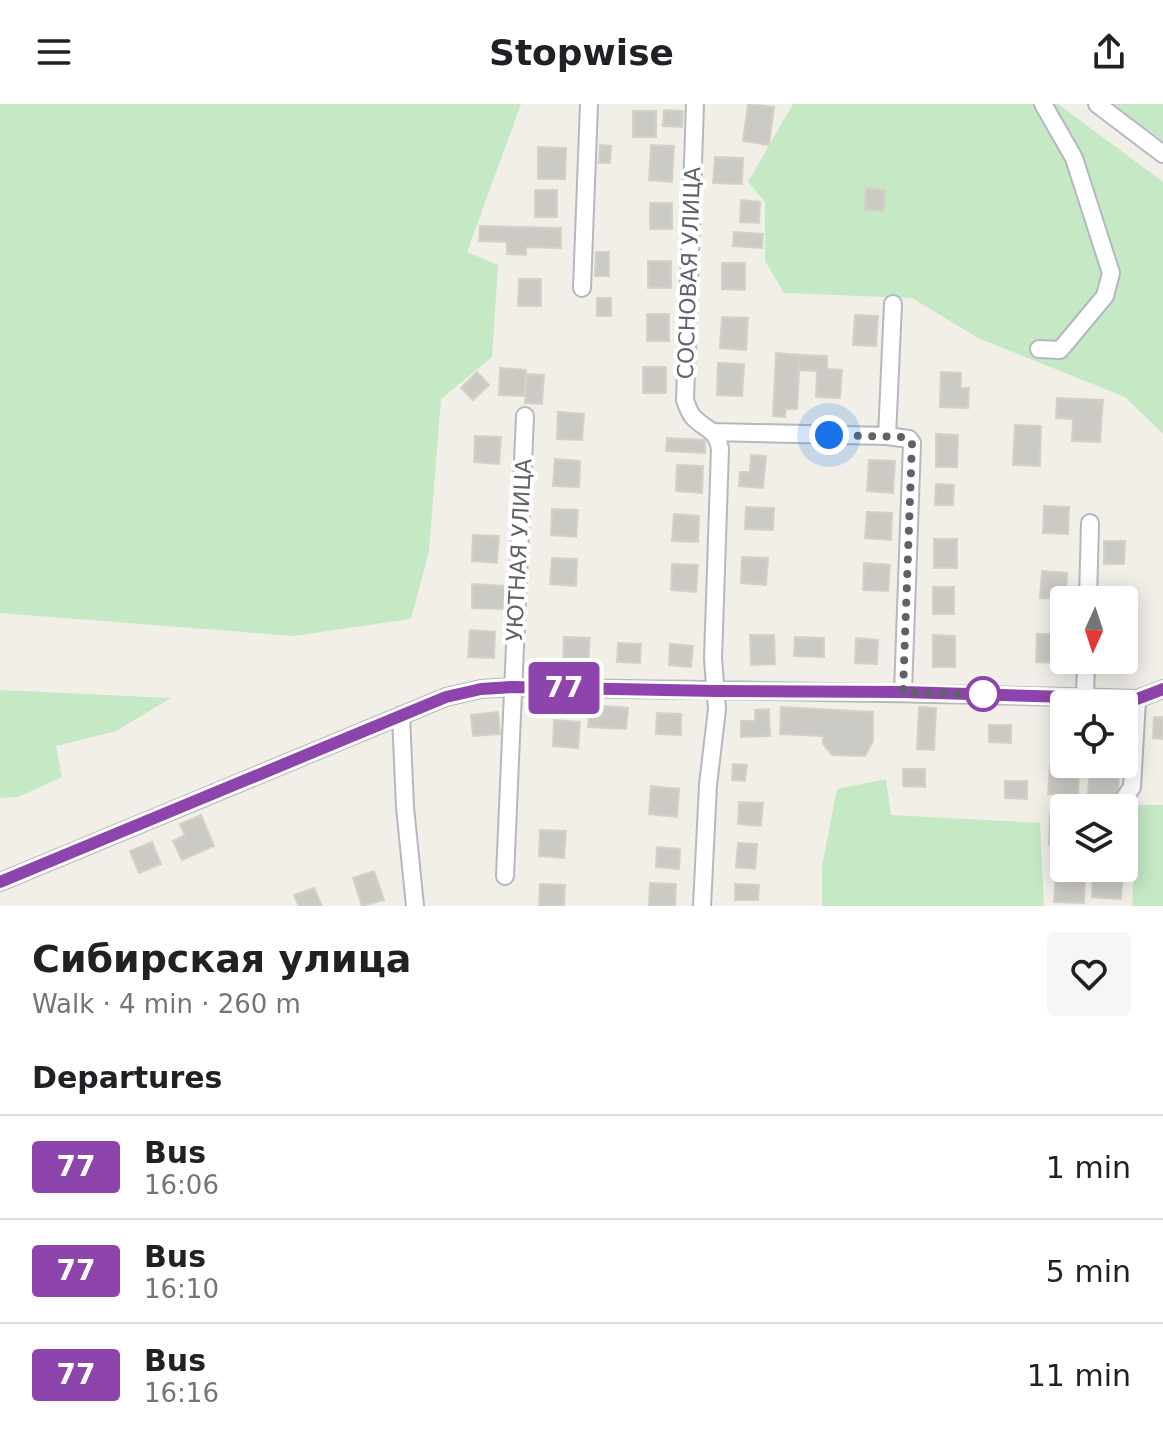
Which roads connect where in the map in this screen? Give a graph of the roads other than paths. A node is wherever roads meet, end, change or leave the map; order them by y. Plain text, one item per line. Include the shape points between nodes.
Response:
1 (589, 104) edge
2 (695, 104) edge
3 (1043, 104) edge
4 (1097, 104) edge
5 (1163, 154) edge
6 (582, 288) dead end
7 (893, 304) dead end
8 (1039, 349) dead end
9 (525, 416) dead end
10 (713, 432) junction
11 (887, 436) junction
12 (1090, 523) dead end
13 (1088, 586) edge
14 (512, 687) junction
15 (1163, 689) edge
16 (716, 691) junction
17 (903, 692) junction
18 (1050, 697) edge
19 (1138, 699) edge
20 (401, 715) junction
21 (505, 876) dead end
22 (0, 882) edge
23 (415, 906) edge
24 (702, 906) edge

1 - 6 street
2 - 10 street, СОСНОВАЯ УЛИЦА via 685,400 694,418
3 - 8 street via 1074,158 1111,273 1105,296 1060,350
4 - 5 street
7 - 11 street
9 - 14 street, УЮТНАЯ УЛИЦА
10 - 11 street
10 - 16 street via 720,449
11 - 17 street via 912,443
12 - 13 street
14 - 16 street
14 - 20 street via 446,697
14 - 21 street, УЮТНАЯ УЛИЦА
15 - 19 street
16 - 17 street
16 - 24 street
17 - 18 street
20 - 22 street
20 - 23 street

